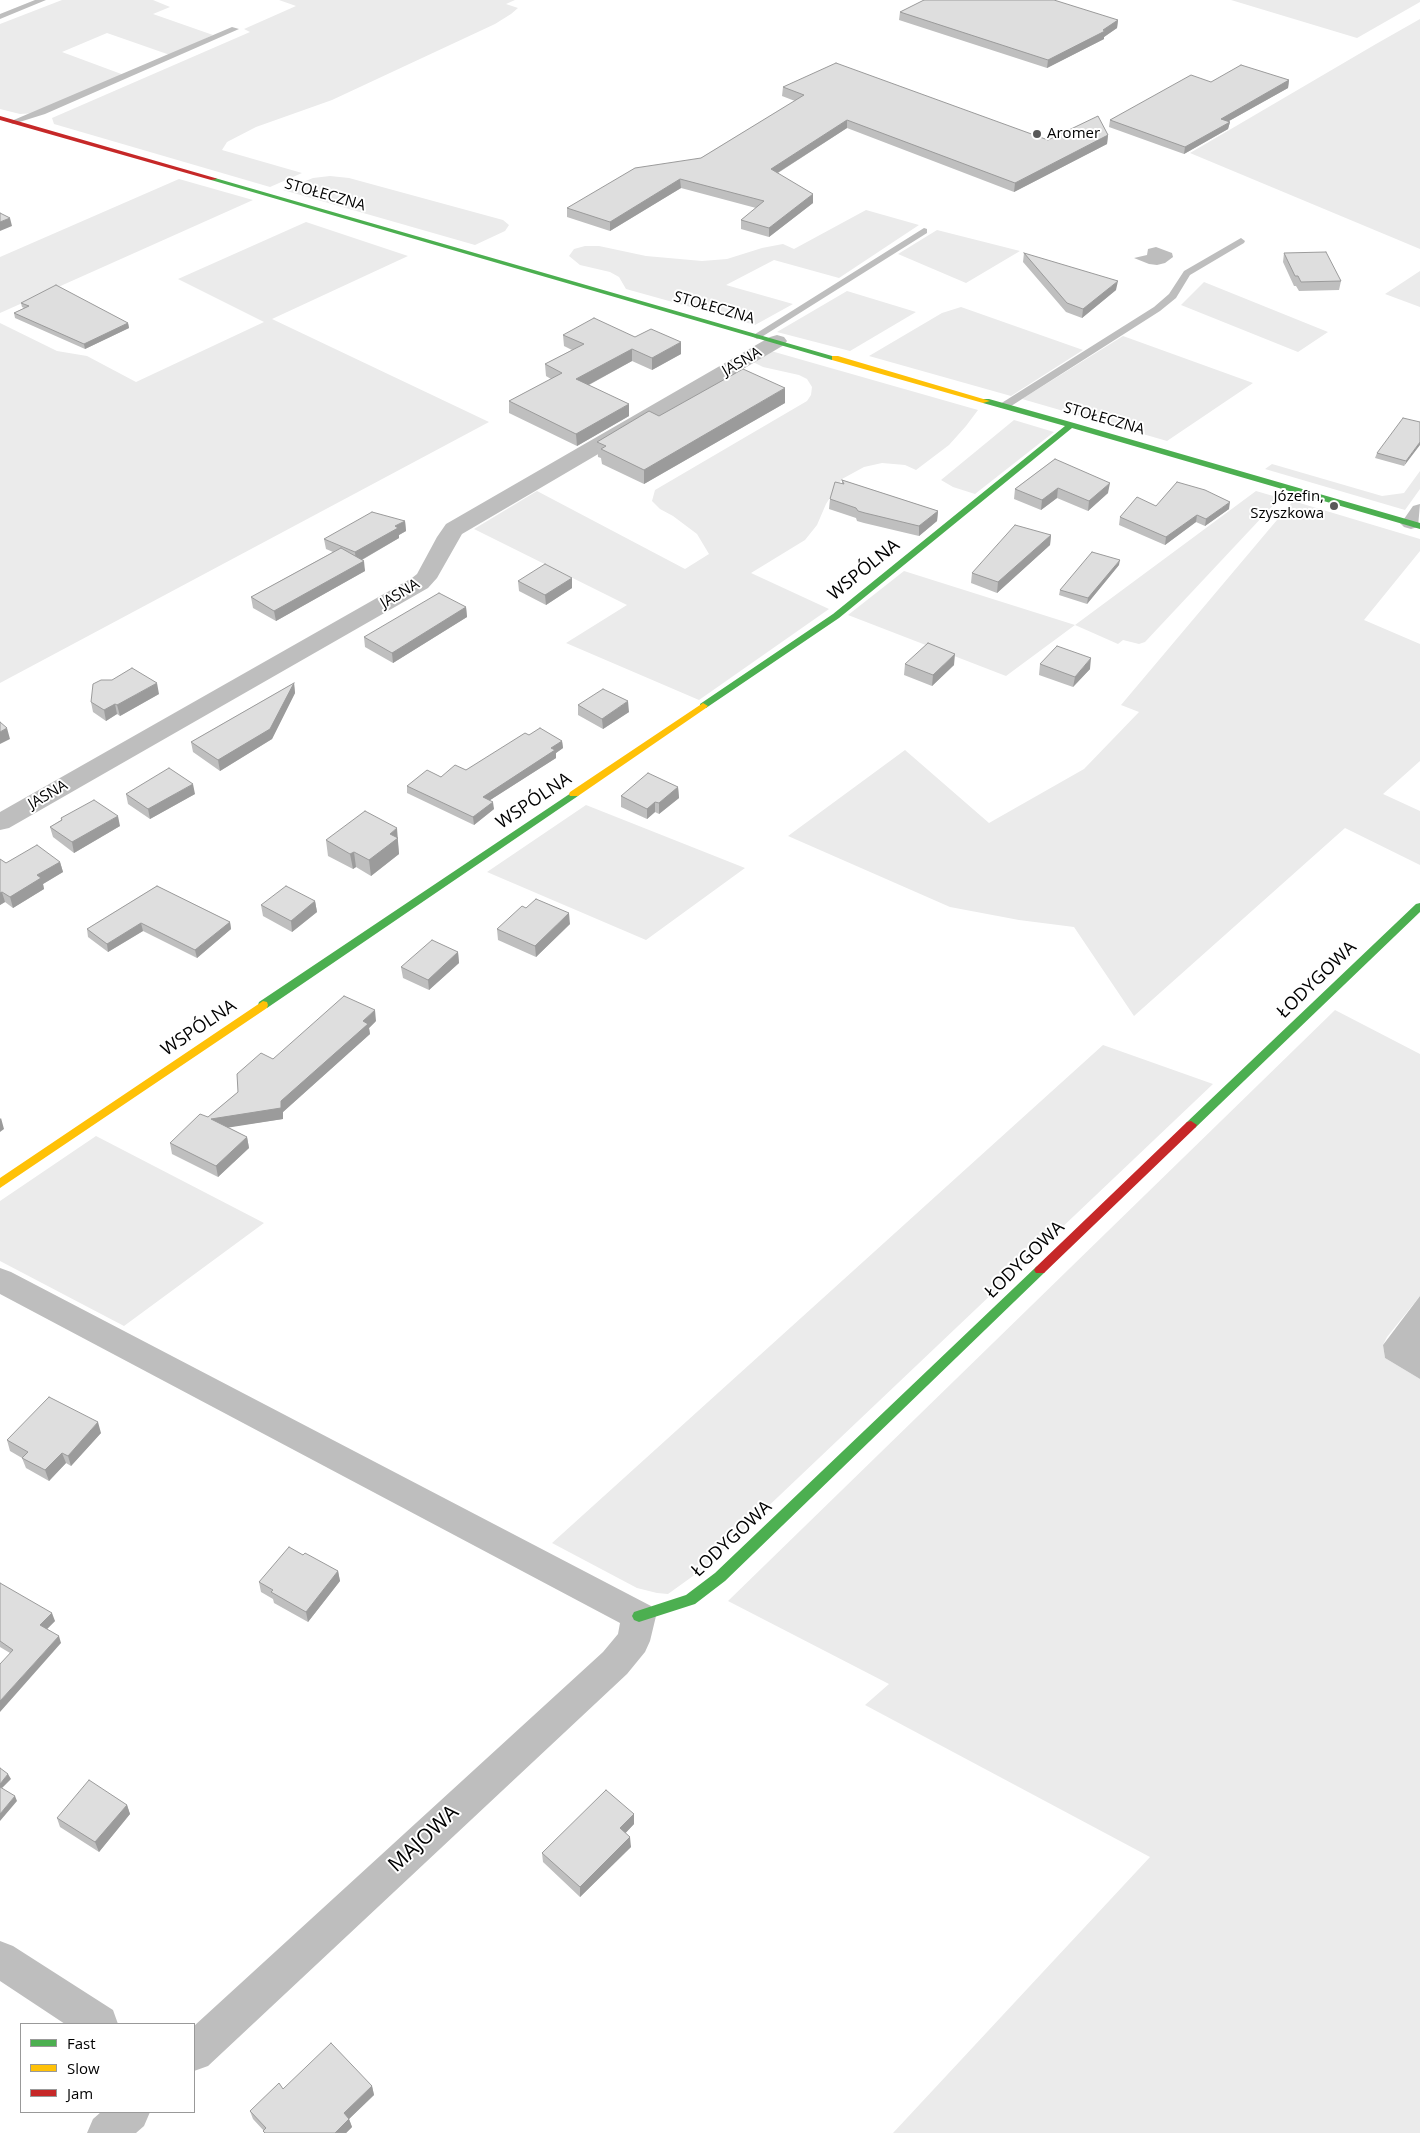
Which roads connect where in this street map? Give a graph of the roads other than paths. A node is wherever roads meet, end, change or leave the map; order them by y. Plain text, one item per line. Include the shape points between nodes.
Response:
1 (42, 0) edge
2 (0, 17) edge
3 (235, 29) dead end
4 (0, 118) edge
5 (14, 122) junction
6 (924, 231) dead end
7 (1241, 241) dead end
8 (767, 339) junction
9 (1004, 406) junction
10 (1071, 424) junction
11 (1417, 520) edge
12 (0, 822) edge
13 (1420, 906) edge
14 (0, 1184) edge
15 (0, 1280) edge
16 (639, 1616) junction
17 (0, 1959) edge
18 (97, 2023) edge
19 (195, 2051) edge
20 (129, 2113) edge
21 (107, 2133) edge

1 - 2 lane
3 - 5 lane
4 - 5 street, STOŁECZNA
5 - 8 street, STOŁECZNA
6 - 8 lane
7 - 9 lane via 1188,273 1180,287 1157,309
8 - 9 street, STOŁECZNA
8 - 12 street, JASNA via 454,529 420,583
9 - 10 street, STOŁECZNA
10 - 11 street, STOŁECZNA
10 - 14 street, WSPÓLNA via 836,616
13 - 16 street, ŁODYGOWA via 720,1577 690,1600
15 - 16 street
16 - 19 street, MAJOWA via 633,1641 615,1662
17 - 18 street
20 - 21 street

